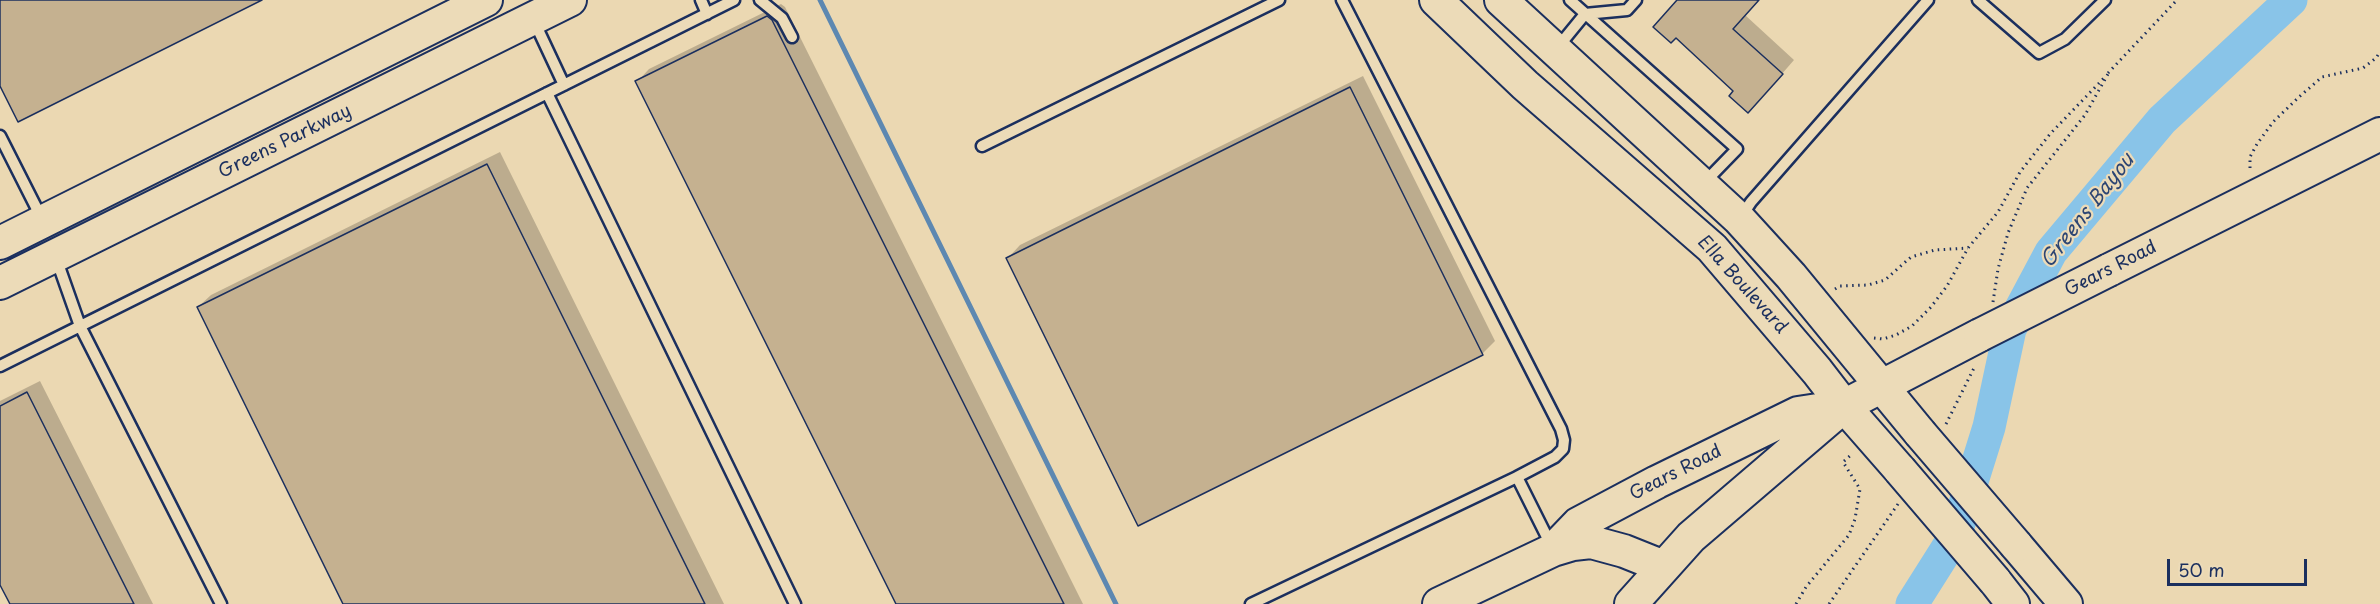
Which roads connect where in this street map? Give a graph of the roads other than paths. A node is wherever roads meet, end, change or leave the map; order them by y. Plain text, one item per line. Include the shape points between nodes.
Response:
1 (486, 0) edge
2 (570, 0) edge
3 (701, 0) edge
4 (734, 0) edge
5 (760, 0) edge
6 (1279, 0) edge
7 (1342, 0) edge
8 (1436, 0) edge
9 (1501, 0) edge
10 (1570, 0) edge
11 (1636, 0) edge
12 (1929, 0) edge
13 (1978, 0) edge
14 (2105, 0) edge
15 (528, 9) edge
16 (707, 14) junction
17 (1585, 14) junction
18 (792, 37) dead end
19 (1555, 51) junction
20 (564, 85) junction
21 (1525, 85) junction
22 (547, 93) junction
23 (2380, 134) edge
24 (0, 136) edge
25 (982, 146) dead end
26 (1702, 184) junction
27 (1739, 219) junction
28 (43, 222) junction
29 (0, 243) edge
30 (1712, 248) junction
31 (56, 256) junction
32 (0, 283) edge
33 (80, 326) junction
34 (0, 366) edge
35 (1881, 387) junction
36 (1844, 406) junction
37 (1517, 477) junction
38 (1553, 550) junction
39 (1664, 567) junction
40 (2004, 593) edge
41 (221, 604) edge
42 (795, 604) edge
43 (1251, 604) edge
44 (1439, 604) edge
45 (1631, 604) edge
46 (2066, 604) edge

1 - 28 main road, Greens Parkway
2 - 15 main road, Greens Parkway
3 - 16 lane
4 - 16 lane
5 - 18 lane via 782,18
6 - 25 lane
7 - 37 lane via 1564,440 1563,449 1555,457
8 - 21 main road, Ella Boulevard
9 - 19 main road
10 - 17 lane
11 - 17 lane via 1627,10
12 - 27 lane
13 - 14 lane via 2039,53 2065,39
15 - 20 lane
15 - 31 main road, Greens Parkway
16 - 20 lane
17 - 19 lane
17 - 26 lane via 1737,149
19 - 21 main road
19 - 26 main road
20 - 22 lane
21 - 30 main road, Ella Boulevard
22 - 33 lane
22 - 42 lane
23 - 35 main road, Gears Road, bridge
24 - 28 lane
26 - 27 main road
27 - 30 main road
27 - 35 main road
28 - 29 main road, Greens Parkway
28 - 31 main road
30 - 36 main road, Ella Boulevard
31 - 32 main road, Greens Parkway
31 - 33 lane
33 - 34 lane
33 - 41 lane
35 - 36 main road, Gears Road
35 - 46 main road, bridge
36 - 38 main road, Gears Road via 1798,413 1657,482 1578,524
36 - 39 main road, Gears Road via 1691,537
36 - 40 main road, Ella Boulevard, bridge
37 - 38 lane
37 - 43 lane
38 - 39 main road, Gears Road via 1592,543
38 - 44 main road, Gears Road
39 - 45 main road

